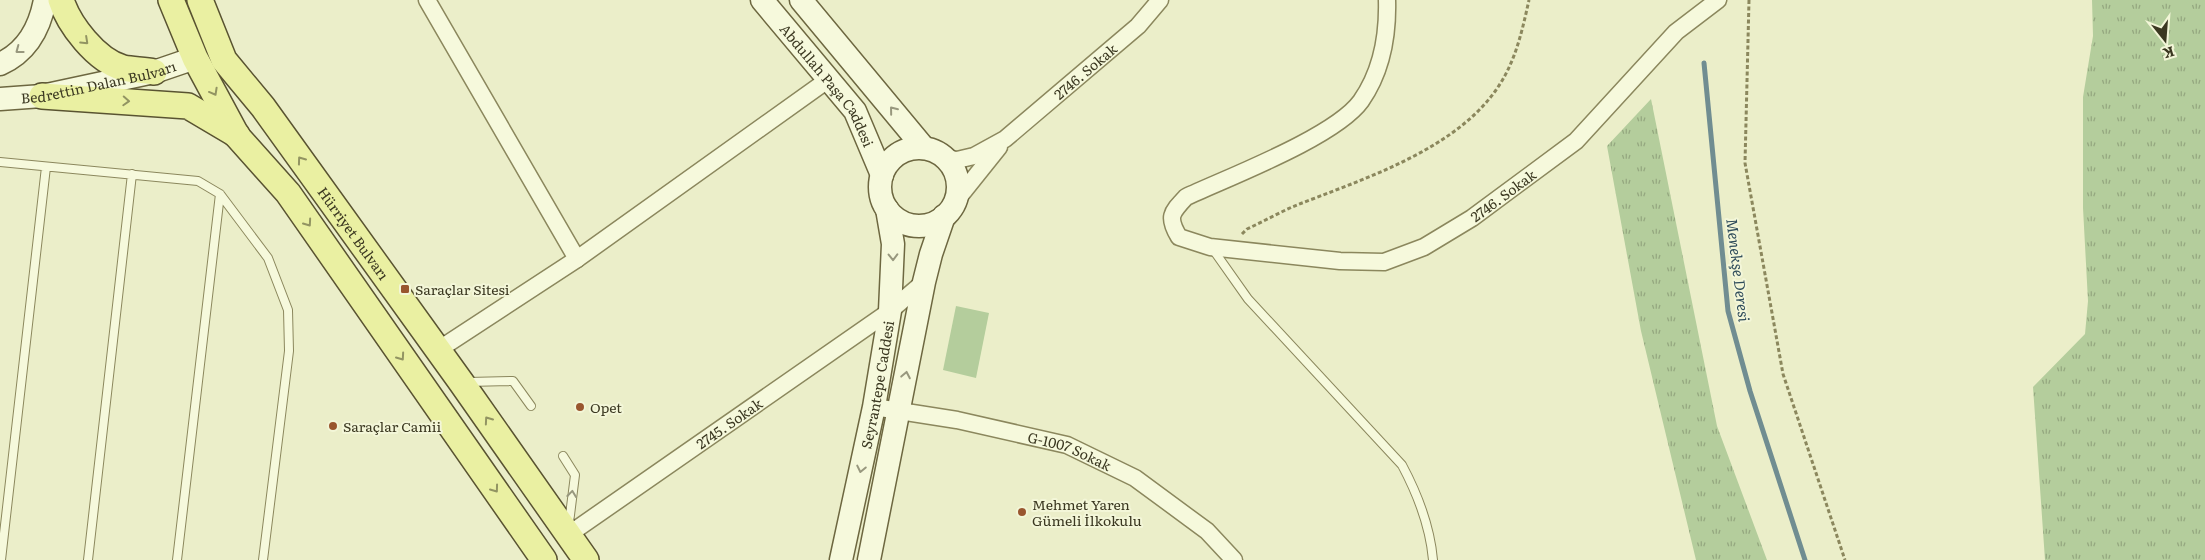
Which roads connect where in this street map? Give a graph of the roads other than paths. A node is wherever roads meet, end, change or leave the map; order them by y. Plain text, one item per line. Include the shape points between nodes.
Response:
1 (45, 0) edge
2 (61, 0) edge
3 (171, 0) edge
4 (200, 0) edge
5 (426, 0) edge
6 (762, 0) edge
7 (801, 0) edge
8 (1160, 0) edge
9 (1387, 0) edge
10 (1718, 0) edge
11 (212, 32) junction
12 (195, 58) junction
13 (0, 64) edge
14 (154, 72) junction
15 (829, 79) junction
16 (42, 96) junction
17 (0, 99) edge
18 (237, 136) junction
19 (1005, 140) junction
20 (924, 148) junction
21 (946, 158) junction
22 (0, 162) edge
23 (46, 167) junction
24 (132, 174) junction
25 (882, 175) junction
26 (220, 194) junction
27 (887, 209) junction
28 (950, 209) junction
29 (1210, 247) junction
30 (577, 259) junction
31 (924, 282) junction
32 (890, 311) junction
33 (438, 350) junction
34 (461, 382) junction
35 (531, 406) dead end
36 (874, 407) junction
37 (900, 411) junction
38 (563, 456) dead end
39 (568, 535) junction
40 (1, 560) edge
41 (88, 560) edge
42 (177, 560) edge
43 (263, 560) edge
44 (544, 560) edge
45 (586, 560) edge
46 (841, 560) edge
47 (869, 560) edge
48 (1234, 560) edge
49 (1433, 560) edge

1 -> 13 main road via 29,43
2 -> 14 main road via 78,34 99,54 121,68
3 - 12 main road
4 - 11 main road, Hürriyet Bulvarı
5 - 30 street
6 - 15 main road, Abdullah Paşa Caddesi
20 -> 7 main road
8 - 19 street, 2746. Sokak via 1138,26
9 - 29 street, 2746. Sokak via 1386,40 1377,72 1360,102 1338,124 1186,197 1173,211 1171,224 1179,237
10 - 29 street, 2746. Sokak via 1676,32 1576,141 1472,218 1424,247 1384,262
11 - 12 main road via 211,45 204,55
33 -> 11 main road, Hürriyet Bulvarı via 263,107 224,60
12 - 14 main road, Bedrettin Dalan Bulvarı
12 -> 18 main road
14 - 16 main road, Bedrettin Dalan Bulvarı
15 - 25 main road, Abdullah Paşa Caddesi via 855,111
15 - 30 street
16 - 17 main road, Bedrettin Dalan Bulvarı
16 -> 18 main road via 188,106
18 -> 44 main road via 288,193
19 - 21 street via 974,156 957,160
19 - 28 street
20 - 21 main road
20 - 25 main road via 898,154
21 - 28 main road via 956,174 958,193
22 - 23 lane
23 - 24 lane
23 - 40 lane
24 - 26 lane via 198,181
24 - 41 lane
25 - 27 main road via 880,187
26 - 42 lane
26 - 43 lane via 268,258 288,310 289,351
27 - 28 main road via 904,223 914,225 936,222
27 -> 32 main road, Seyrantepe Caddesi via 893,244
28 - 31 main road, Seyrantepe Caddesi via 931,254
29 - 49 lane via 1248,299 1402,464 1418,494 1431,538
30 - 33 street
31 - 32 street, 2745. Sokak
37 -> 31 main road, Seyrantepe Caddesi
32 - 36 main road, Seyrantepe Caddesi
32 - 39 street, 2745. Sokak
33 - 34 main road, Hürriyet Bulvarı
34 - 35 lane via 512,381
39 -> 34 main road, Hürriyet Bulvarı
36 - 37 street, G-1007 Sokak
36 -> 46 main road, Seyrantepe Caddesi
37 - 47 main road, Seyrantepe Caddesi
37 - 48 street, G-1007 Sokak via 1067,444 1136,478 1207,531
39 -> 38 lane via 575,475
39 - 45 main road, Hürriyet Bulvarı

